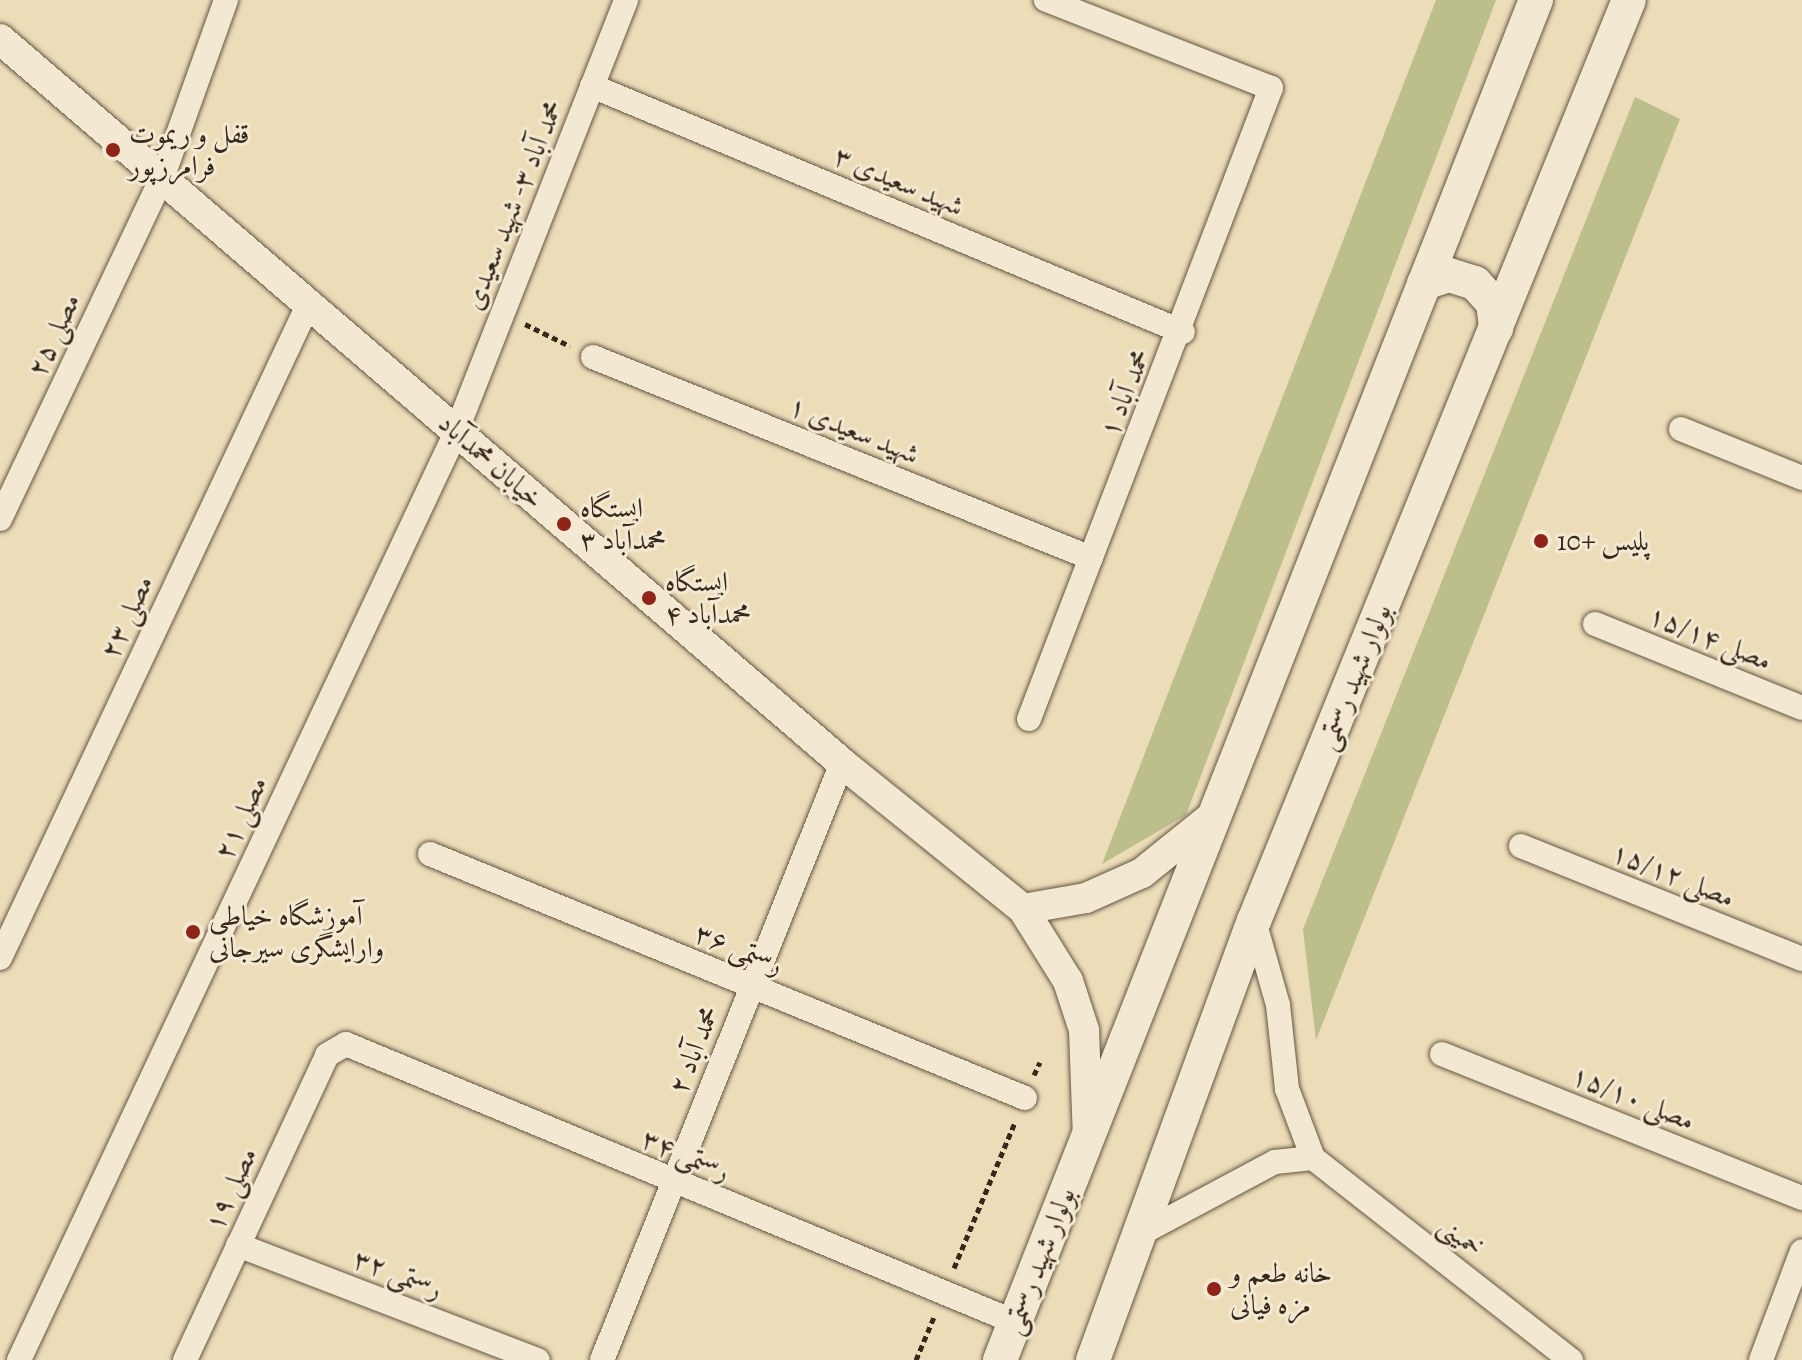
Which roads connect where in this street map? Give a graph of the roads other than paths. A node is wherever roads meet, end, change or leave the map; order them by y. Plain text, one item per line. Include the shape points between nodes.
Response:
1 (226, 0) edge
2 (626, 0) edge
3 (1046, 0) edge
4 (1536, 0) edge
5 (1649, 0) edge
6 (1624, 12) edge
7 (0, 39) edge
8 (592, 86) junction
9 (163, 176) junction
10 (1424, 283) junction
11 (309, 303) junction
12 (1496, 329) junction
13 (1183, 332) junction
14 (593, 357) road end
15 (1681, 429) dead end
16 (456, 432) junction
17 (1802, 478) edge
18 (0, 519) edge
19 (1091, 558) junction
20 (1595, 624) dead end
21 (1802, 708) edge
22 (1029, 719) dead end
23 (842, 763) junction
24 (1215, 814) junction
25 (1521, 846) dead end
26 (430, 854) dead end
27 (1023, 909) junction
28 (1254, 921) junction
29 (0, 958) edge
30 (1802, 959) edge
31 (752, 987) junction
32 (335, 1047) joint
33 (1442, 1054) dead end
34 (1025, 1098) road end
35 (1088, 1137) junction
36 (1313, 1158) junction
37 (673, 1183) junction
38 (1802, 1198) edge
39 (1138, 1235) junction
40 (238, 1245) junction
41 (1802, 1251) edge
42 (1015, 1322) junction
43 (19, 1360) edge
44 (185, 1360) edge
45 (538, 1360) edge
46 (602, 1360) edge
47 (1000, 1360) edge
48 (1093, 1360) edge
49 (1571, 1360) edge
50 (1761, 1360) edge

1 - 9 street, مصلی ۲۵
2 - 8 street, محمد آباد ۳- شهید سعیدی
3 - 13 street, محمد آباد ۱ via 1271,88
4 - 10 main road, بولوار شهید رستمی
5 - 6 main road
6 - 12 main road, بولوار شهید رستمی
7 - 9 street, خیابان محمدآباد
8 - 13 street, شهید سعیدی ۳
8 - 16 street, محمد آباد ۳- شهید سعیدی
9 - 11 street, خیابان محمدآباد
9 - 18 street, مصلی ۲۵
10 - 12 main road via 1449,275 1475,283 1493,303
10 - 24 main road, بولوار شهید رستمی
11 - 16 street, خیابان محمدآباد
11 - 29 street, مصلی ۲۳
12 - 28 main road, بولوار شهید رستمی
13 - 19 street, محمد آباد ۱
14 - 19 street, شهید سعیدی ۱
15 - 17 street
16 - 23 street, خیابان محمدآباد
16 - 43 street, مصلی ۲۱
19 - 22 street, محمد آباد ۱
20 - 21 street, مصلی ۱۵/۱۴
23 - 27 street, خیابان محمدآباد
23 - 31 street, محمد آباد ۲
24 - 27 street via 1142,873 1086,898
24 - 35 main road, بولوار شهید رستمی
25 - 30 street, مصلی ۱۵/۱۲
26 - 31 street, رستمی ۳۶
27 - 35 street, خیابان محمدآباد via 1068,981 1084,1030
28 - 36 street via 1278,1005 1287,1089
28 - 39 main road, بولوار شهید رستمی
31 - 34 street, رستمی ۳۶
31 - 37 street, محمد آباد ۲
32 - 37 street, رستمی ۳۴ via 346,1044
32 - 40 street, مصلی ۱۹
33 - 38 street, مصلی ۱۵/۱۰
35 - 42 main road, بولوار شهید رستمی
36 - 39 street via 1275,1162
36 - 49 street, خمینی
37 - 42 street, رستمی ۳۴
37 - 46 street, محمد آباد ۲
39 - 48 main road, بولوار شهید رستمی
40 - 44 street, مصلی ۱۹
40 - 45 street, رستمی ۳۲
41 - 50 street
42 - 47 main road, بولوار شهید رستمی

